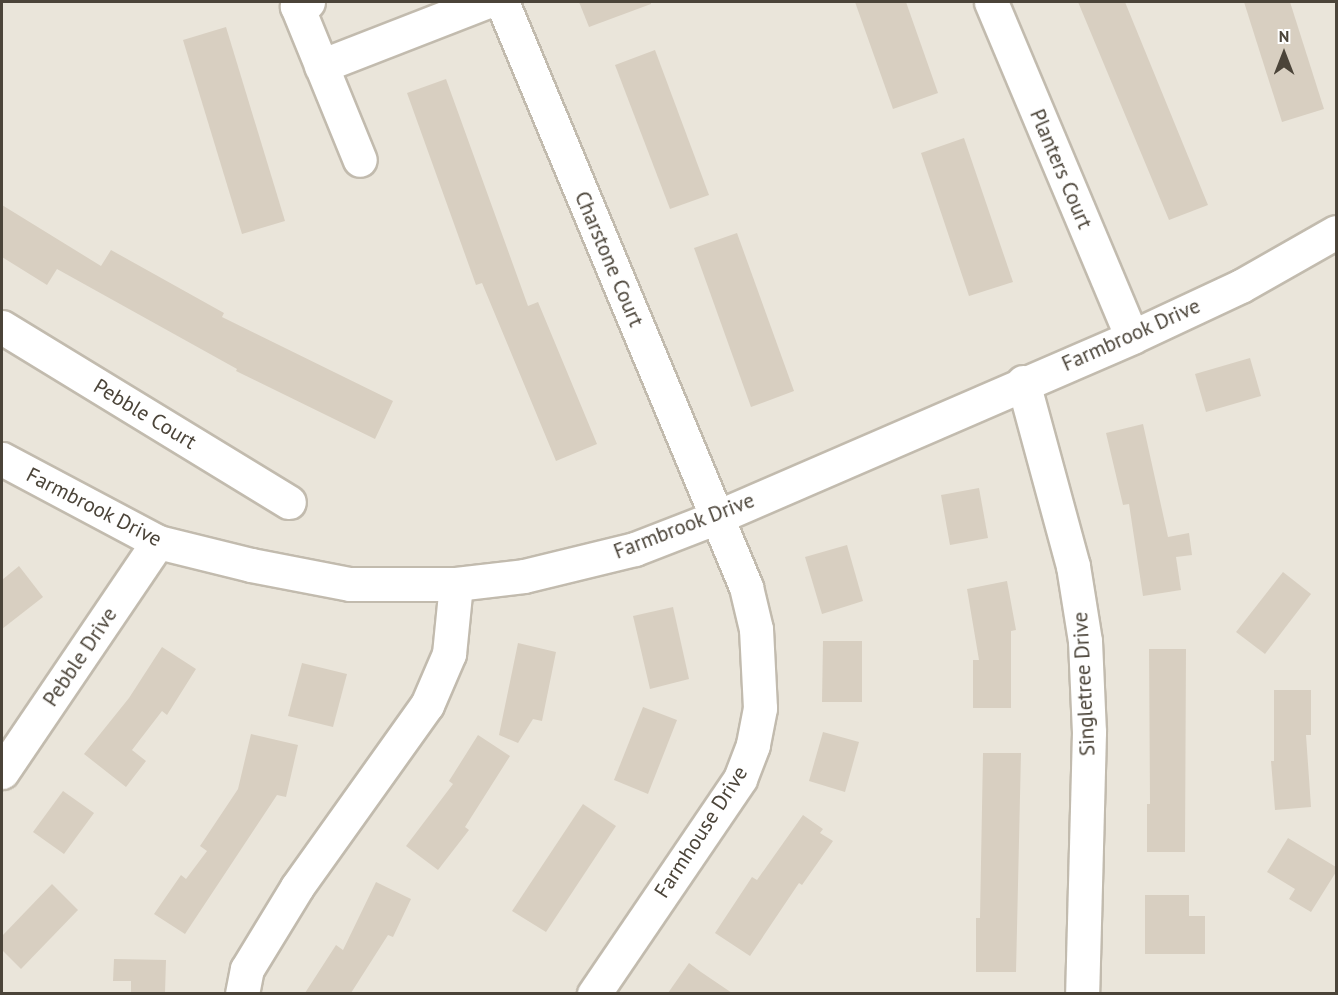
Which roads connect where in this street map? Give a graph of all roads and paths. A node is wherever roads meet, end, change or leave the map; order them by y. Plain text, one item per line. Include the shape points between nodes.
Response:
1 (308, 2) edge
2 (485, 2) edge
3 (502, 2) edge
4 (991, 2) edge
5 (321, 66) junction
6 (360, 160) dead end
7 (1336, 232) edge
8 (2, 327) edge
9 (1132, 337) junction
10 (1023, 382) junction
11 (2, 459) edge
12 (289, 502) dead end
13 (717, 517) junction
14 (158, 542) junction
15 (456, 584) junction
16 (2, 772) edge
17 (242, 993) edge
18 (594, 993) edge
19 (1082, 993) edge

1 - 5 street via 297,6
2 - 5 street
3 - 13 street, Charstone Court
4 - 9 street, Planters Court
5 - 6 street
7 - 9 street, Farmbrook Drive via 1241,286
8 - 12 street, Pebble Court
9 - 10 street, Farmbrook Drive
10 - 13 street, Farmbrook Drive
10 - 19 street, Singletree Drive via 1073,566 1085,641 1089,732
11 - 14 street, Farmbrook Drive
13 - 15 street, Farmbrook Drive via 625,551 524,576
13 - 18 street, Farmhouse Drive via 746,587 756,629 760,708 753,745 740,779
14 - 15 street, Farmbrook Drive via 350,584
14 - 16 street, Pebble Drive
15 - 17 street via 449,654 427,705 297,888 247,969

